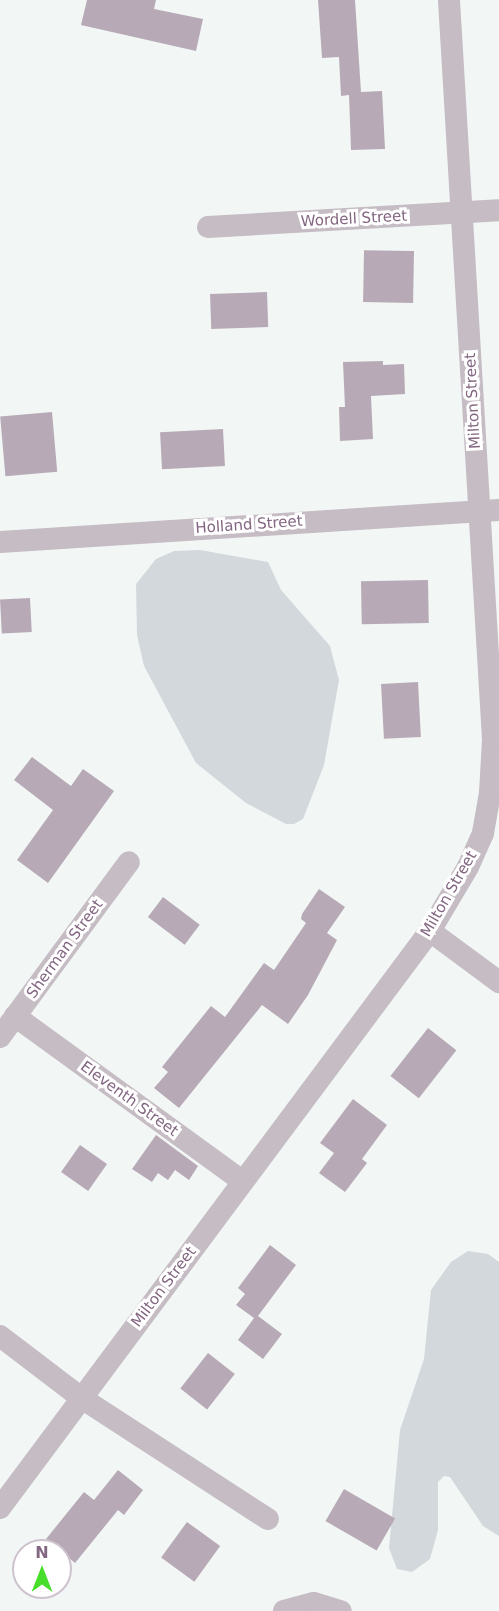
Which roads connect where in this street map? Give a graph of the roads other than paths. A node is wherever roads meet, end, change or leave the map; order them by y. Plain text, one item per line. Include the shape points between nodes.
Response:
1 (449, 0) edge
2 (499, 210) edge
3 (464, 214) junction
4 (208, 227) dead end
5 (489, 511) edge
6 (0, 542) edge
7 (129, 861) dead end
8 (430, 931) junction
9 (499, 982) edge
10 (15, 1016) junction
11 (0, 1037) edge
12 (242, 1181) junction
13 (0, 1336) edge
14 (80, 1397) junction
15 (0, 1508) edge
16 (268, 1519) dead end
17 (284, 1611) edge
18 (341, 1611) edge

1 - 3 street, Milton Street
2 - 3 street, Wordell Street
3 - 4 street, Wordell Street
3 - 5 street, Milton Street
5 - 6 street, Holland Street
5 - 8 street, Milton Street via 493,740 490,793 483,833
7 - 10 street, Sherman Street
8 - 9 street
8 - 12 street, Milton Street
10 - 11 street, Sherman Street
10 - 12 street, Eleventh Street
12 - 14 street, Milton Street
13 - 14 street
14 - 15 street, Milton Street
14 - 16 street
17 - 18 street via 314,1603

